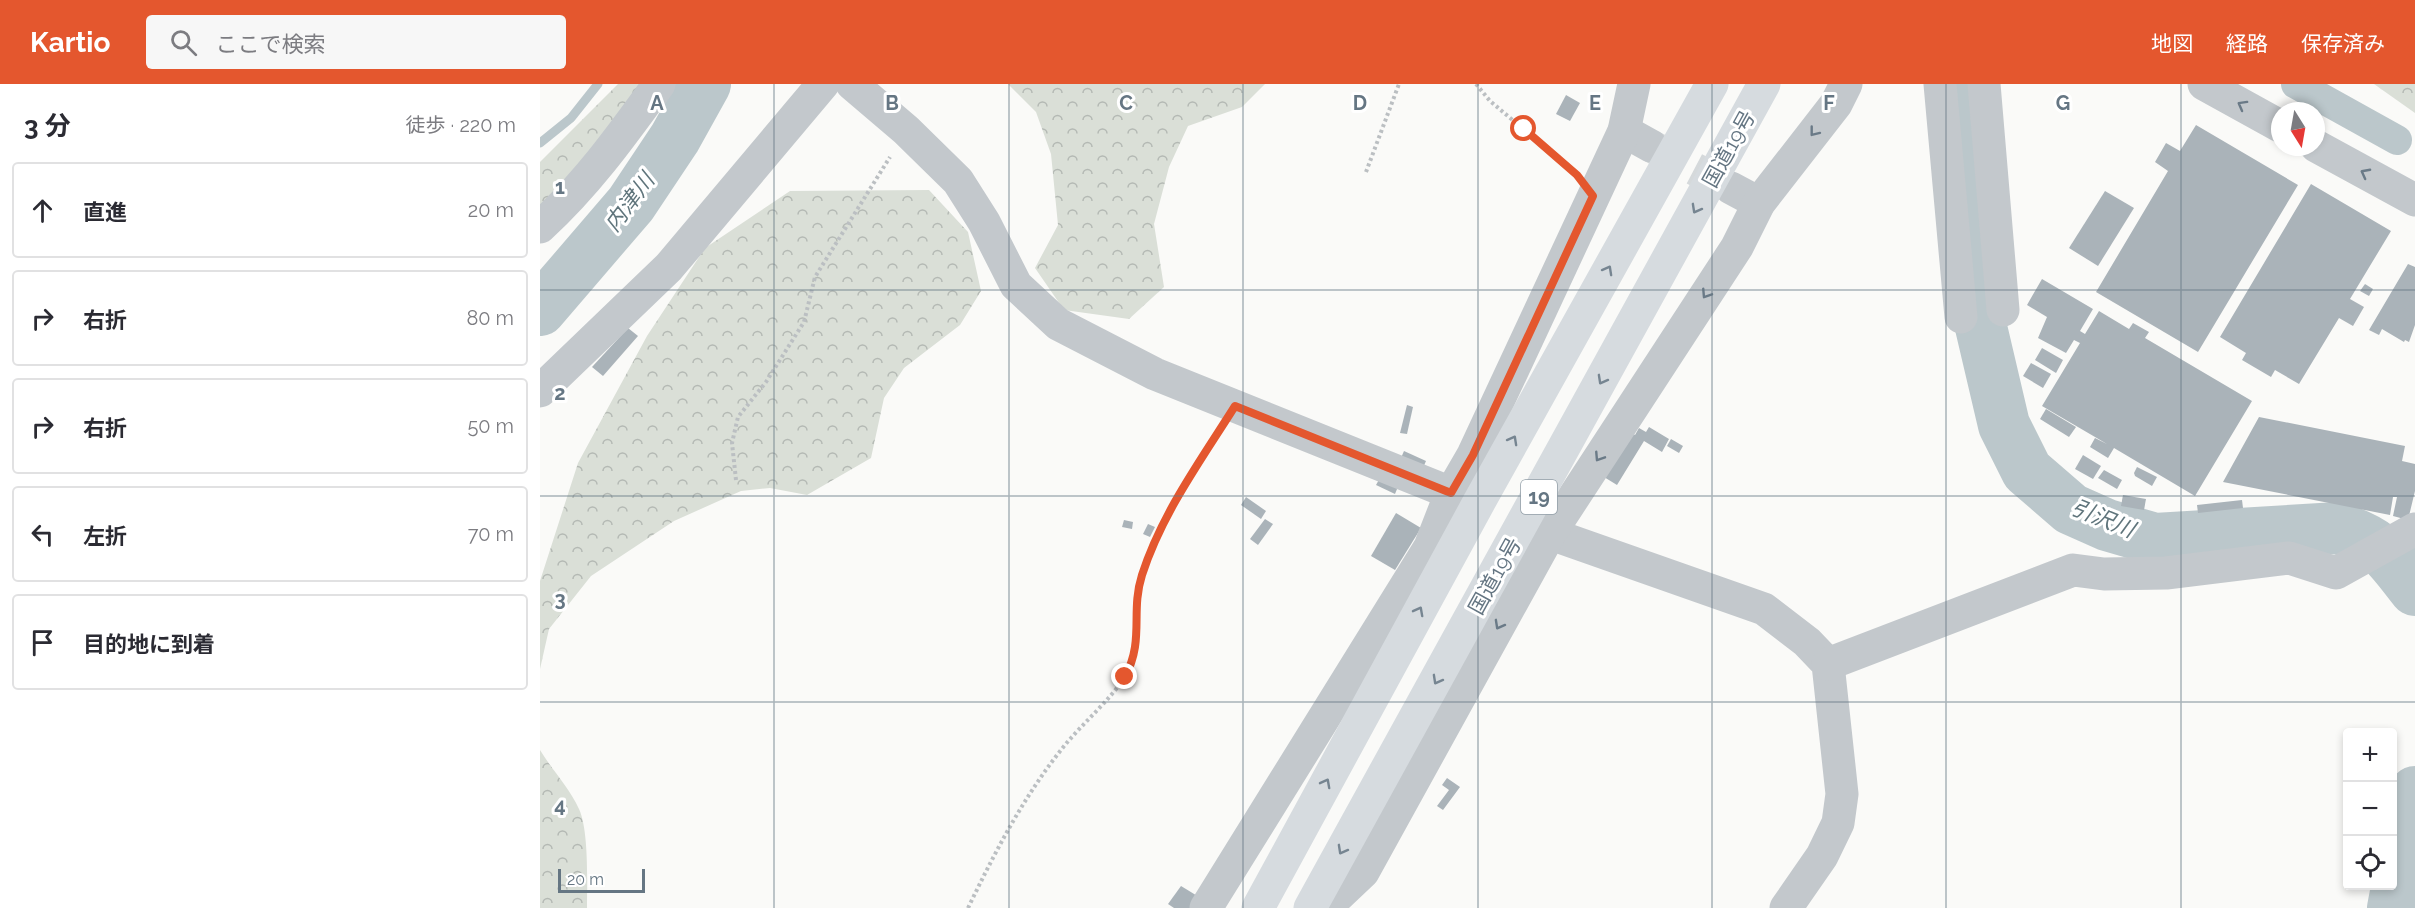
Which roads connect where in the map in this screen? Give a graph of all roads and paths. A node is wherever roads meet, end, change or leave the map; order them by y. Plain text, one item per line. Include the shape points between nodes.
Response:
1 (659, 84) edge
2 (823, 84) edge
3 (852, 84) edge
4 (1399, 84) edge
5 (1476, 84) edge
6 (1634, 84) edge
7 (1712, 84) edge
8 (1764, 84) edge
9 (1846, 84) edge
10 (1940, 84) edge
11 (1984, 84) edge
12 (2204, 84) edge
13 (2271, 121) edge
14 (906, 130) junction
15 (2325, 151) edge
16 (1366, 172) dead end
17 (1731, 188) tunnel mouth
18 (1593, 196) junction
19 (2415, 200) edge
20 (1760, 203) junction
21 (540, 227) edge
22 (2003, 310) dead end
23 (1961, 317) dead end
24 (540, 391) edge
25 (1235, 406) junction
26 (736, 480) dead end
27 (1464, 499) junction
28 (1536, 529) junction
29 (2408, 533) edge
30 (1828, 664) junction
31 (968, 908) edge
32 (1206, 908) edge
33 (1258, 908) edge
34 (1310, 908) edge
35 (1325, 908) edge
36 (1786, 908) edge

1 - 21 street via 599,167
2 - 24 street via 669,267
3 - 14 street
4 - 16 path
5 - 18 path via 1490,101 1577,175
6 - 18 street via 1638,139
27 -> 7 highway, 19
8 -> 28 highway, 国道19号 / 19
9 -> 20 street via 1836,104
10 - 23 street
11 - 22 street
13 -> 12 street
14 - 25 street via 958,181 1016,285 1058,324 1155,374
14 - 26 path via 815,278 804,321 766,382 738,417 732,443
19 -> 15 street
17 - 20 street
18 - 27 street via 1473,455
20 -> 28 street via 1737,247
25 - 27 street
25 - 31 path via 1171,509 1142,575 1135,609 1138,643 1125,677 1065,745 1031,791 997,847
27 - 32 street via 1430,547
33 -> 27 highway, 19
28 - 30 street via 1764,609
28 -> 34 highway, 国道19号 / 19
28 -> 35 street via 1363,872
29 - 30 street via 2336,573 2289,558 2166,573 2073,570
30 - 36 street via 1842,794 1838,823 1822,856

